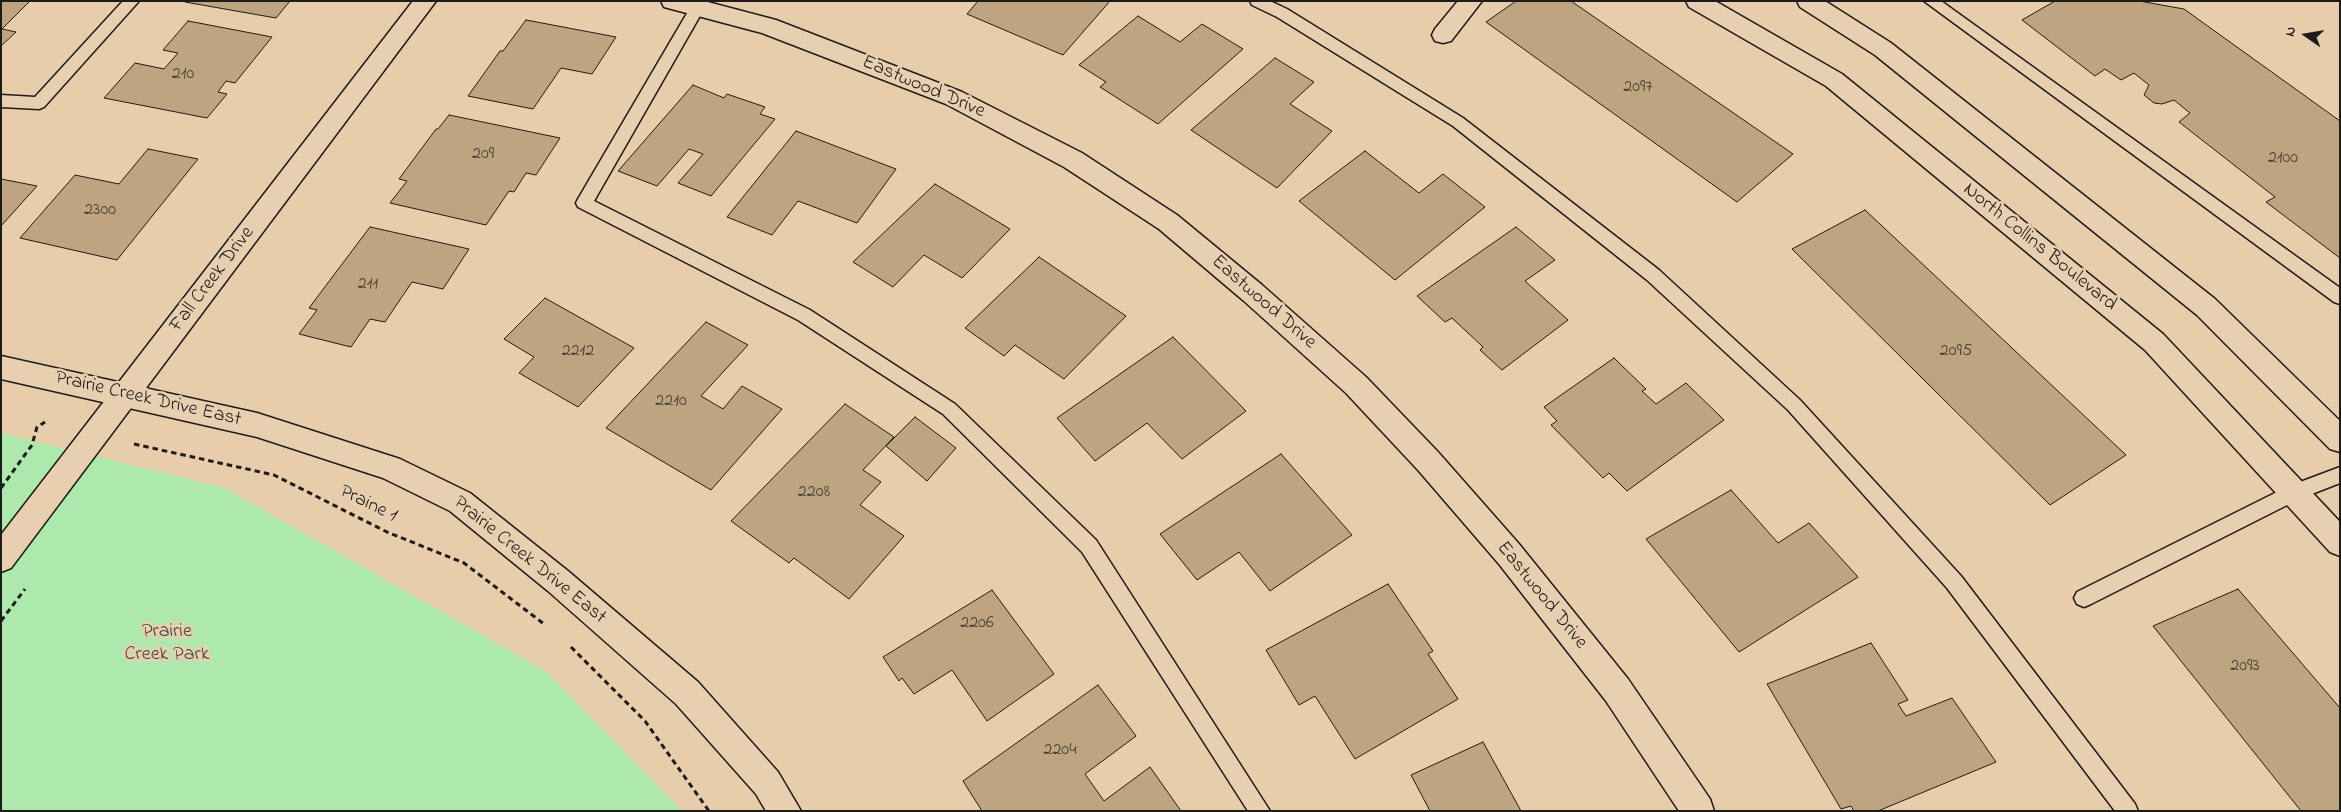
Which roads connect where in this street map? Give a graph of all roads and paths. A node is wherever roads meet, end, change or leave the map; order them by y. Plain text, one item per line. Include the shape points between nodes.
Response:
1 (132, 1) edge
2 (425, 1) edge
3 (672, 1) edge
4 (1257, 1) edge
5 (1471, 1) edge
6 (1697, 1) edge
7 (1808, 1) edge
8 (1932, 1) edge
9 (698, 7) junction
10 (1443, 35) dead end
11 (1, 102) edge
12 (2340, 297) edge
13 (1, 367) edge
14 (126, 394) junction
15 (45, 422) dead end
16 (2340, 440) edge
17 (129, 451) dead end
18 (2340, 475) edge
19 (1, 488) edge
20 (2293, 493) junction
21 (2340, 543) edge
22 (1, 558) edge
23 (30, 582) dead end
24 (2084, 598) dead end
25 (1, 621) edge
26 (549, 627) dead end
27 (564, 640) dead end
28 (709, 811) edge
29 (785, 811) edge
30 (1260, 811) edge
31 (1698, 811) edge
32 (2128, 811) edge

1 - 11 lane via 39,103
2 - 14 street, Fall Creek Drive
3 - 9 street, Eastwood Drive
4 - 32 lane via 1282,13 1458,122 1653,275 1794,404 1954,582
5 - 10 street
6 - 20 street, North Collins Boulevard via 1834,80 2154,342
7 - 16 street via 1883,49 2206,306
8 - 12 lane
9 - 30 lane via 584,203 804,315 949,409 1089,546
9 - 31 street, Eastwood Drive via 768,26 954,98 1073,160 1168,222 1356,385 1428,461 1509,554 1617,690
13 - 14 street, Prairie Creek Drive East
14 - 22 street, Fall Creek Drive
14 - 29 street, Prairie Creek Drive East via 257,425 390,468 460,502 558,581 687,693 767,783
15 - 19 path via 37,427 32,445
17 - 26 path, Praine 1 via 135,444 274,475 387,532 464,564
18 - 20 lane
20 - 21 street, North Collins Boulevard
20 - 24 lane
23 - 25 path
27 - 28 path via 645,721

